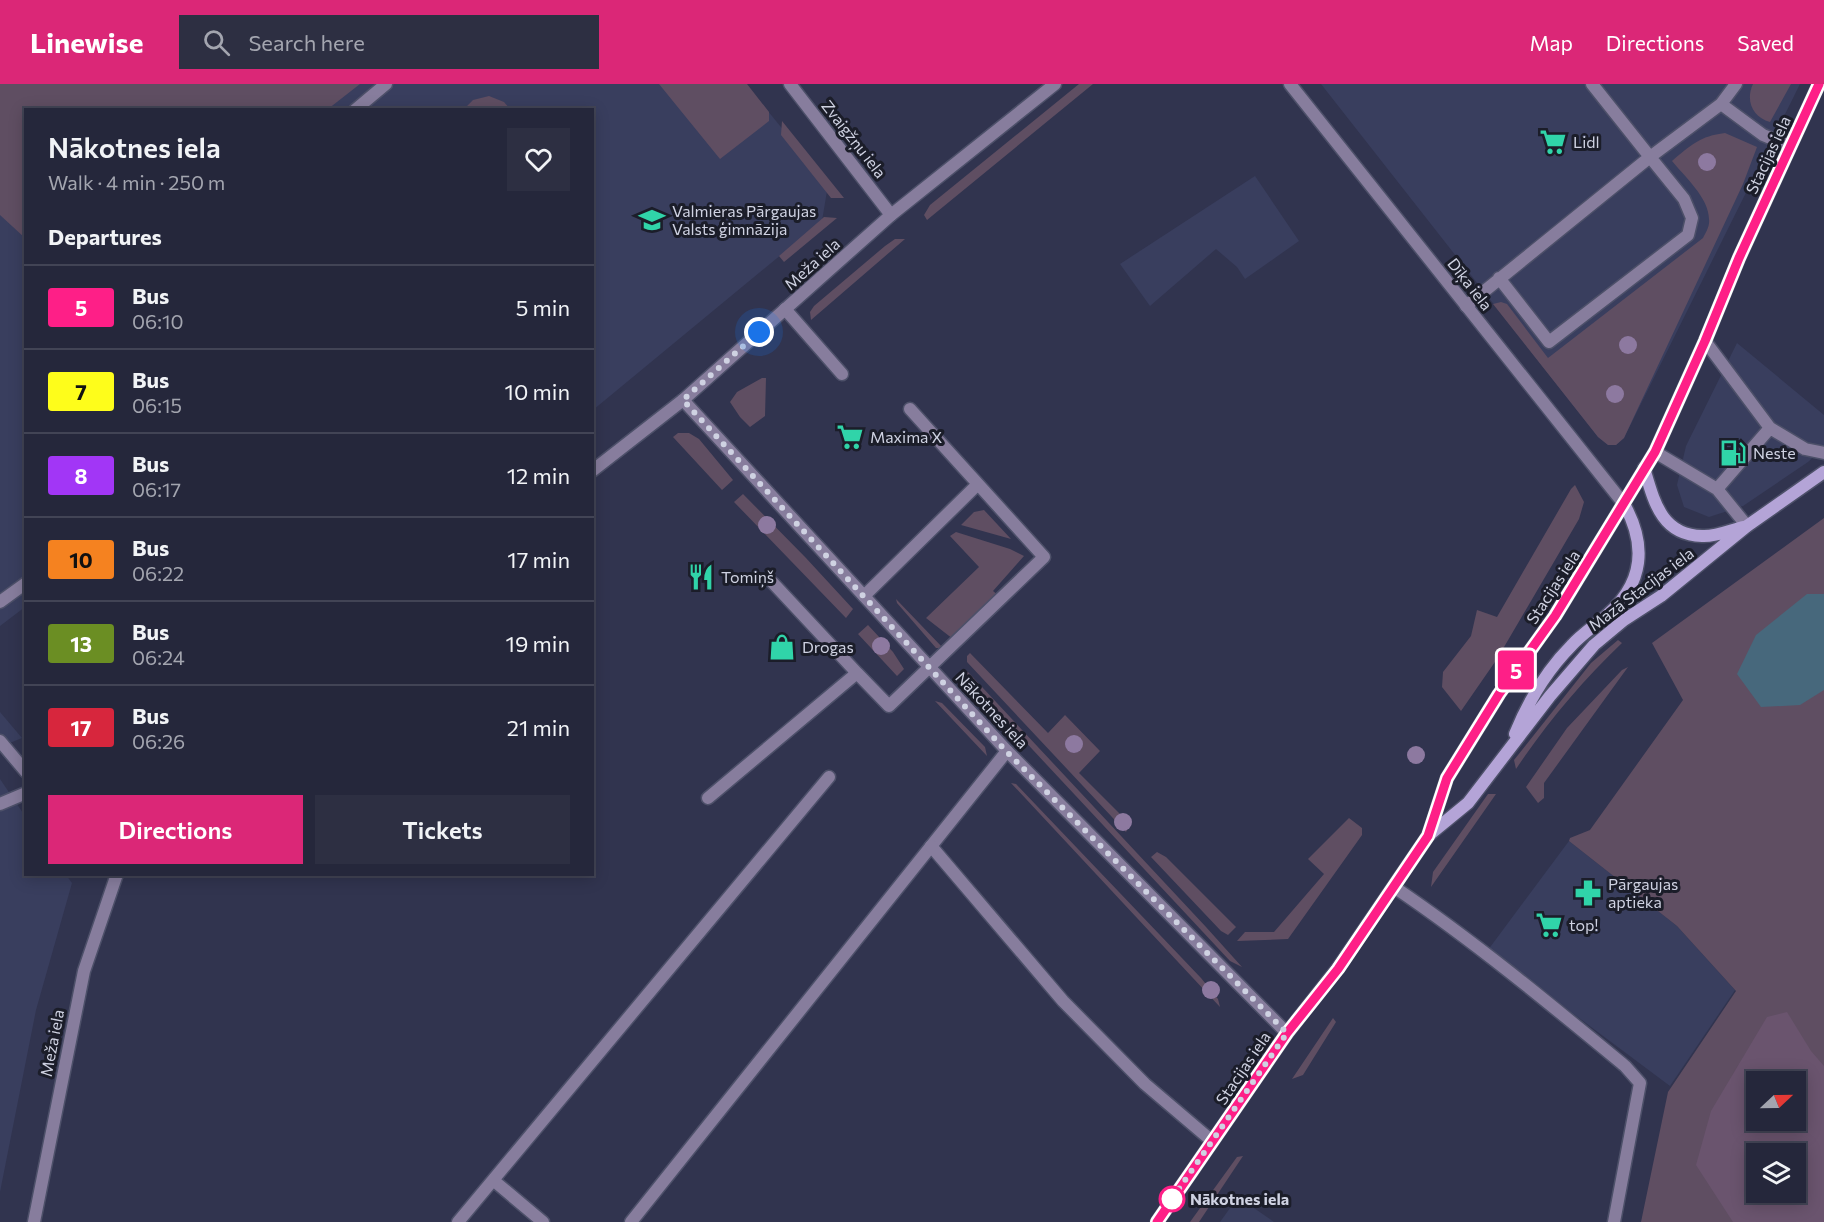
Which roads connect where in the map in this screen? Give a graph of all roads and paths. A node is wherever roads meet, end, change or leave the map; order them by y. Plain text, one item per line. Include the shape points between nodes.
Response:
1 (386, 84) edge
2 (790, 84) edge
3 (1055, 84) edge
4 (1290, 84) edge
5 (1592, 84) edge
6 (1736, 84) edge
7 (1819, 84) edge
8 (1721, 104) junction
9 (357, 108) edge
10 (1790, 146) junction
11 (1650, 158) junction
12 (891, 215) junction
13 (1499, 278) junction
14 (1466, 306) junction
15 (785, 309) junction
16 (1705, 341) junction
17 (842, 374) dead end
18 (683, 400) junction
19 (910, 409) dead end
20 (1770, 428) junction
21 (1655, 452) junction
22 (1824, 453) edge
23 (1644, 468) junction
24 (594, 469) edge
25 (1824, 472) edge
26 (978, 484) junction
27 (1716, 489) junction
28 (1624, 504) junction
29 (1747, 526) junction
30 (772, 583) dead end
31 (24, 584) edge
32 (864, 596) junction
33 (0, 602) edge
34 (930, 667) junction
35 (857, 673) junction
36 (0, 741) edge
37 (1510, 748) junction
38 (1006, 751) junction
39 (24, 770) edge
40 (829, 777) dead end
41 (24, 795) edge
42 (708, 798) dead end
43 (0, 804) edge
44 (1428, 836) junction
45 (931, 846) junction
46 (116, 876) edge
47 (1394, 886) junction
48 (1287, 1033) junction
49 (1212, 1141) junction
50 (493, 1180) junction
51 (34, 1222) edge
52 (458, 1222) edge
53 (543, 1222) edge
54 (631, 1222) edge
55 (1157, 1222) edge
56 (1614, 1222) edge

1 - 9 street
2 - 12 street, Zvaigžņu iela
3 - 12 street, Meža iela
4 - 14 street, Dīķa iela
5 - 11 street
6 - 8 street
7 - 10 main road, Stacijas iela
8 - 10 street via 1763,135
8 - 11 street
10 - 16 main road, Stacijas iela
11 - 13 street
11 - 13 street via 1684,199 1692,218 1688,235 1550,342
12 - 15 street, Meža iela
13 - 14 street
14 - 28 street, Dīķa iela
15 - 17 street
15 - 18 street, Meža iela
16 - 20 street
16 - 21 main road, Stacijas iela
18 - 24 street, Meža iela
18 - 32 street, Nākotnes iela
19 - 26 street
20 - 22 street via 1804,449
20 - 27 street
21 - 23 main road, Stacijas iela
21 - 27 street
23 - 28 main road, Stacijas iela
23 - 29 main road via 1660,515 1674,528 1704,537
25 - 29 main road, Mazā Stacijas iela
26 - 32 street
26 - 34 street via 1044,557
27 - 29 street
28 - 37 main road via 1640,544 1637,572 1627,593 1548,673 1523,715
28 - 44 main road, Stacijas iela via 1447,778
29 - 37 main road, Mazā Stacijas iela via 1594,645
30 - 35 street
31 - 33 street
32 - 34 street, Nākotnes iela
34 - 35 street via 889,706
34 - 38 street, Nākotnes iela
35 - 42 street
36 - 39 street
37 - 44 main road, Mazā Stacijas iela via 1468,803
38 - 45 street
38 - 48 street, Nākotnes iela
40 - 50 street
41 - 43 street
44 - 47 main road, Stacijas iela
45 - 49 street via 1063,1001 1145,1084
45 - 54 street
46 - 51 street, Meža iela via 84,971
47 - 48 main road, Stacijas iela via 1338,969
47 - 56 street via 1526,986 1625,1066 1640,1083
48 - 49 main road, Stacijas iela
49 - 55 main road, Stacijas iela
50 - 52 street
50 - 53 street

